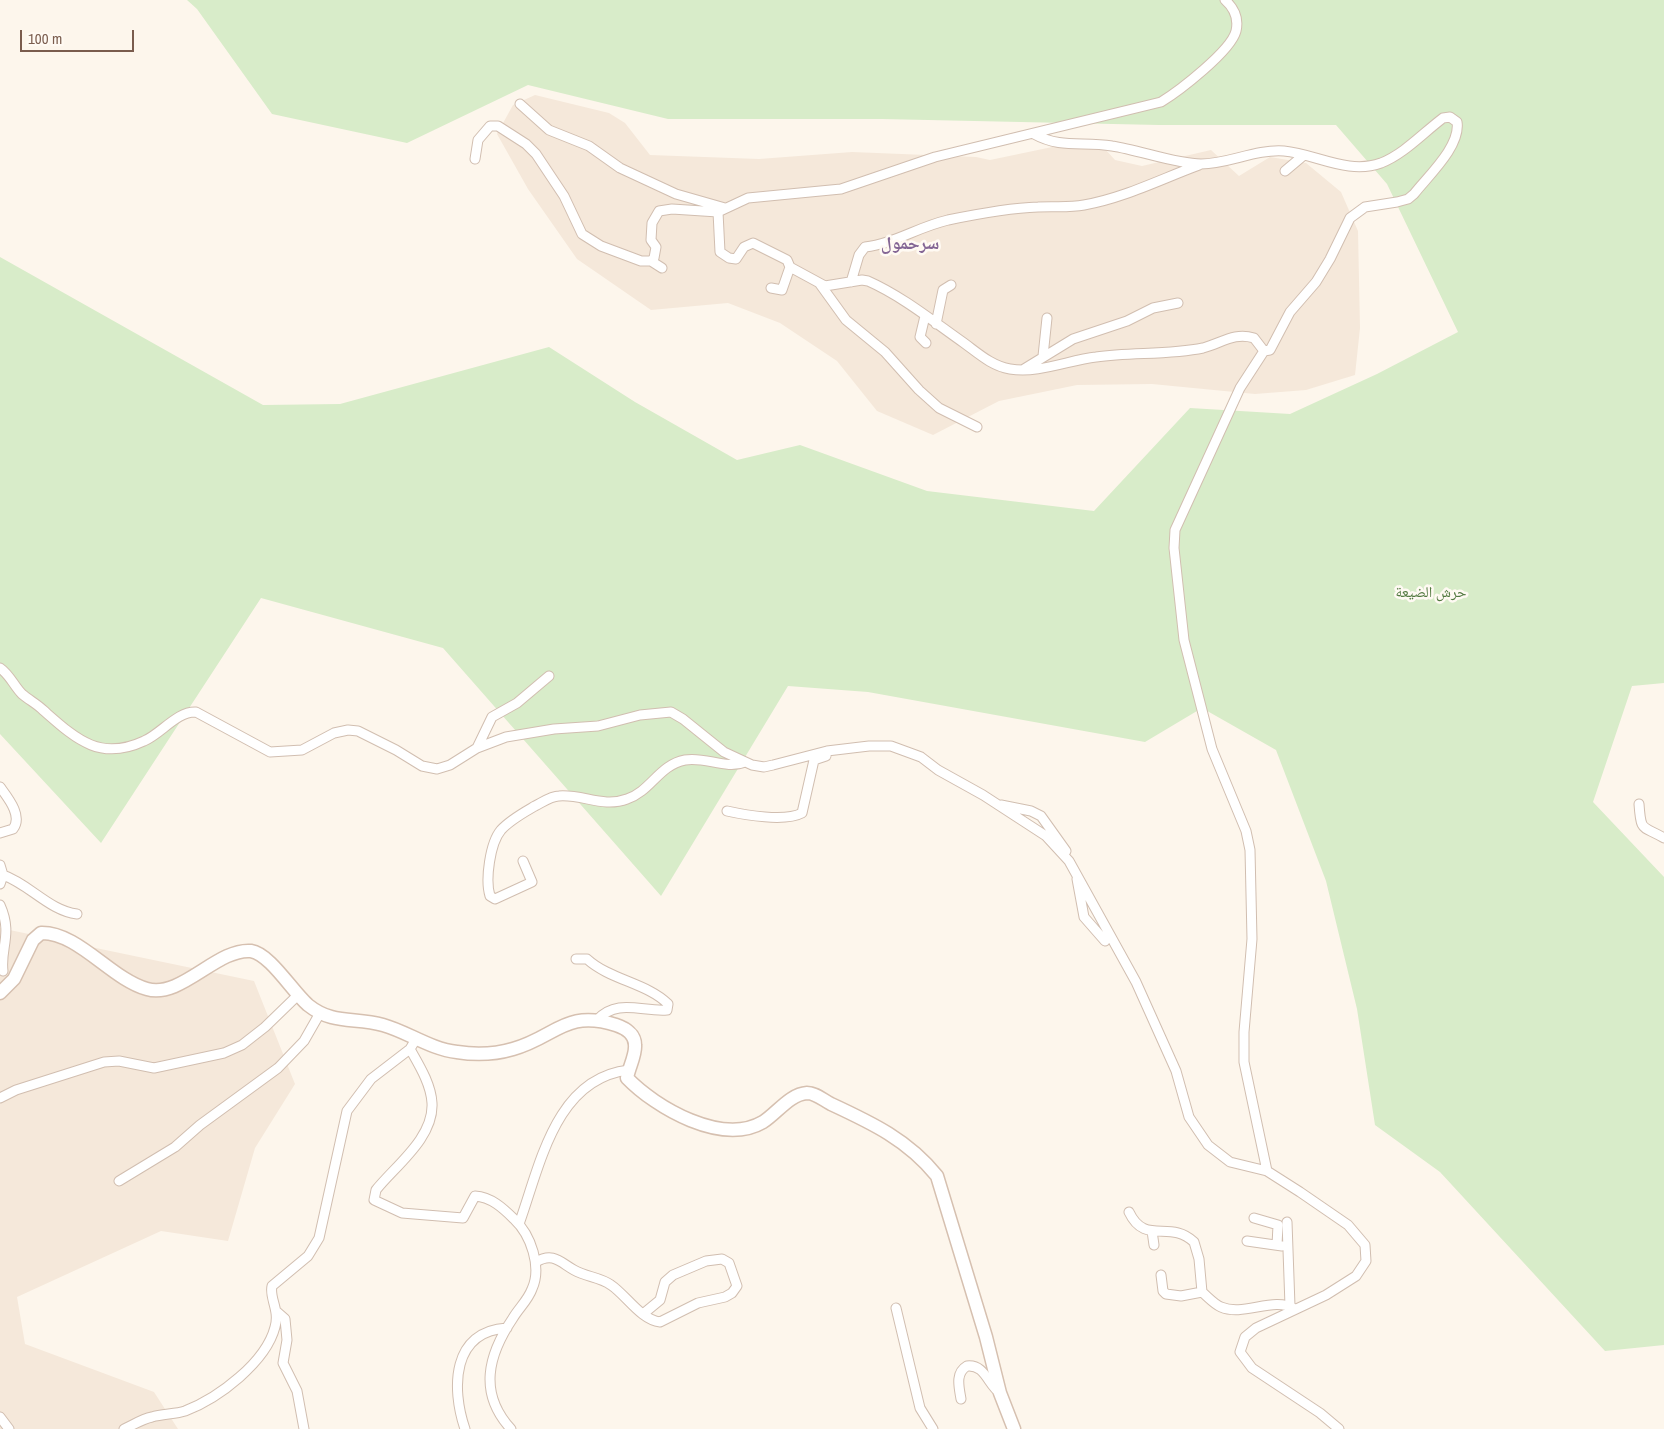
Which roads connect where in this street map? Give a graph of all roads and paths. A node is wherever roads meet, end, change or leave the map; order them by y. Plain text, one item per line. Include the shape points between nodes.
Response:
1 (1225, 0) edge
2 (520, 104) dead end
3 (1034, 134) junction
4 (1304, 155) junction
5 (475, 158) dead end
6 (1201, 164) junction
7 (1285, 171) dead end
8 (722, 210) junction
9 (651, 261) junction
10 (790, 267) junction
11 (662, 268) dead end
12 (851, 282) junction
13 (819, 284) junction
14 (951, 285) dead end
15 (771, 288) dead end
16 (1178, 303) dead end
17 (925, 316) junction
18 (1047, 318) dead end
19 (936, 324) junction
20 (926, 343) dead end
21 (1264, 351) junction
22 (1042, 356) junction
23 (1021, 371) junction
24 (977, 427) dead end
25 (0, 668) edge
26 (549, 676) dead end
27 (477, 748) junction
28 (827, 751) junction
29 (745, 762) junction
30 (0, 787) edge
31 (995, 804) junction
32 (1639, 804) dead end
33 (727, 810) dead end
34 (0, 832) edge
35 (1664, 838) edge
36 (522, 861) dead end
37 (1069, 861) junction
38 (0, 865) edge
39 (1076, 874) junction
40 (1, 879) edge
41 (0, 905) edge
42 (77, 914) dead end
43 (1104, 941) dead end
44 (24, 958) junction
45 (576, 959) dead end
46 (2, 972) edge
47 (0, 993) edge
48 (298, 996) junction
49 (320, 1013) junction
50 (596, 1020) junction
51 (413, 1044) junction
52 (629, 1070) junction
53 (0, 1098) edge
54 (1266, 1171) junction
55 (119, 1181) dead end
56 (1129, 1212) dead end
57 (1254, 1218) dead end
58 (1287, 1222) dead end
59 (519, 1224) junction
60 (1152, 1231) junction
61 (1247, 1241) dead end
62 (1154, 1245) dead end
63 (1277, 1245) junction
64 (1287, 1246) junction
65 (536, 1262) junction
66 (1161, 1275) dead end
67 (1202, 1292) junction
68 (896, 1308) dead end
69 (1293, 1308) junction
70 (277, 1312) junction
71 (643, 1314) junction
72 (507, 1328) junction
73 (1000, 1393) junction
74 (961, 1400) dead end
75 (0, 1417) edge
76 (1333, 1427) edge
77 (9, 1429) edge
78 (124, 1429) edge
79 (304, 1429) edge
80 (465, 1429) edge
81 (512, 1429) edge
82 (933, 1429) edge
83 (1014, 1429) edge

1 - 3 street via 1235,12 1236,33 1214,59 1174,94 1147,107
2 - 8 street via 549,130 589,146 620,168 676,194
3 - 6 street via 1049,142 1109,145
3 - 8 street via 935,157 842,189 753,196
4 - 6 street via 1282,151 1247,154
4 - 7 street
4 - 21 street via 1333,164 1381,163 1443,118 1450,117 1457,122 1448,152 1414,194 1397,202 1364,207 1350,218 1316,282 1290,312 1270,350
5 - 9 street via 478,140 490,126 498,126 536,154 564,196 582,234 602,246 641,261
6 - 12 street via 1104,200 1077,206 982,214 926,226 887,244 865,247 859,254
8 - 9 street via 659,212 652,223 651,240 656,247
8 - 10 street via 720,252 736,259 744,247 753,243 787,260
9 - 11 street
10 - 13 street
10 - 15 street via 782,290
12 - 13 street
12 - 17 street via 862,280 879,286
13 - 24 street via 846,320 885,352 919,390 939,408
14 - 19 street via 943,290
16 - 22 street via 1153,308
17 - 19 street
17 - 20 street via 920,338
18 - 22 street
19 - 23 street via 987,360 1002,368
21 - 23 street via 1254,338 1238,336 1204,348 1098,356
21 - 54 street via 1240,388 1177,522 1174,538 1183,630 1199,702 1212,749 1246,830 1250,850 1252,939 1244,1062
22 - 23 street
25 - 27 street via 21,693 60,726 85,744 100,748 130,746 144,741 189,712 202,715 270,752 302,750 326,736 348,730 371,736 429,768 443,768
26 - 27 street via 517,703 492,717
27 - 29 street via 506,737 598,726 664,712 676,714 724,752
28 - 29 street via 764,767
28 - 31 street via 879,746 912,752
28 - 33 street via 826,756 814,760 802,812 775,817 750,816
29 - 36 street via 737,765 692,759 673,763 634,796 614,803 563,796 545,801 512,820 500,832 488,868 490,896 495,899 502,897 532,882
30 - 34 street via 17,816 17,822 13,829
31 - 37 street via 1046,836
31 - 37 street via 1032,811 1041,816 1064,847
32 - 35 street via 1642,826
37 - 39 street
38 - 40 street
39 - 43 street via 1084,917
39 - 54 street via 1136,982 1176,1071 1195,1128 1208,1145 1230,1162
40 - 42 street via 16,879 68,913
41 - 46 street via 7,932
44 - 46 street via 10,970
44 - 47 street via 14,979
44 - 48 street via 37,936 52,934 73,943 135,984 157,991 236,952 253,952 265,958
45 - 50 street via 587,959 596,967 668,1004 666,1010 657,1011 623,1006
48 - 49 street
48 - 53 street via 242,1045 224,1053 154,1068 119,1061 104,1062
49 - 51 street via 341,1021 382,1025
49 - 55 street via 304,1041 278,1068 175,1147
50 - 51 street via 566,1023 527,1044 501,1052 454,1052
50 - 52 street via 622,1027 634,1037 636,1047
51 - 59 street via 431,1095 431,1111 420,1138 376,1190 374,1200 402,1213 463,1218 475,1196 482,1196 496,1203
51 - 70 street via 375,1075 349,1106 343,1121 319,1238 308,1256 272,1286
52 - 59 street via 609,1074 590,1084 565,1108 550,1139
52 - 73 street via 627,1078 638,1090 688,1118 718,1129 739,1131 753,1127 794,1097 813,1094 895,1136 914,1152 936,1176
54 - 69 street via 1330,1211 1348,1225 1365,1245 1366,1261 1356,1276 1326,1295
56 - 60 street via 1134,1223
57 - 63 street via 1278,1225
58 - 64 street
59 - 65 street
60 - 62 street
60 - 67 street via 1177,1232 1194,1242
61 - 63 street
63 - 64 street
64 - 69 street
65 - 71 street via 554,1257 579,1272 603,1280
65 - 72 street via 532,1290
66 - 67 street via 1166,1294 1181,1296
67 - 69 street via 1220,1307 1232,1310
68 - 82 street via 920,1408
69 - 76 street via 1256,1328 1241,1344 1240,1352 1252,1368 1320,1413
70 - 78 street via 273,1334 262,1354 232,1382 183,1412 148,1417
70 - 79 street via 285,1319 287,1340 283,1363 296,1391
71 - 71 street via 660,1322 698,1303 732,1293 737,1286 729,1263 722,1259 706,1261 673,1275 665,1282 660,1300
72 - 80 street via 494,1329 473,1341 457,1372
72 - 81 street via 495,1350 489,1379 498,1410
73 - 74 street via 992,1388 984,1373 968,1366 960,1372 958,1381
73 - 83 street
75 - 77 street

